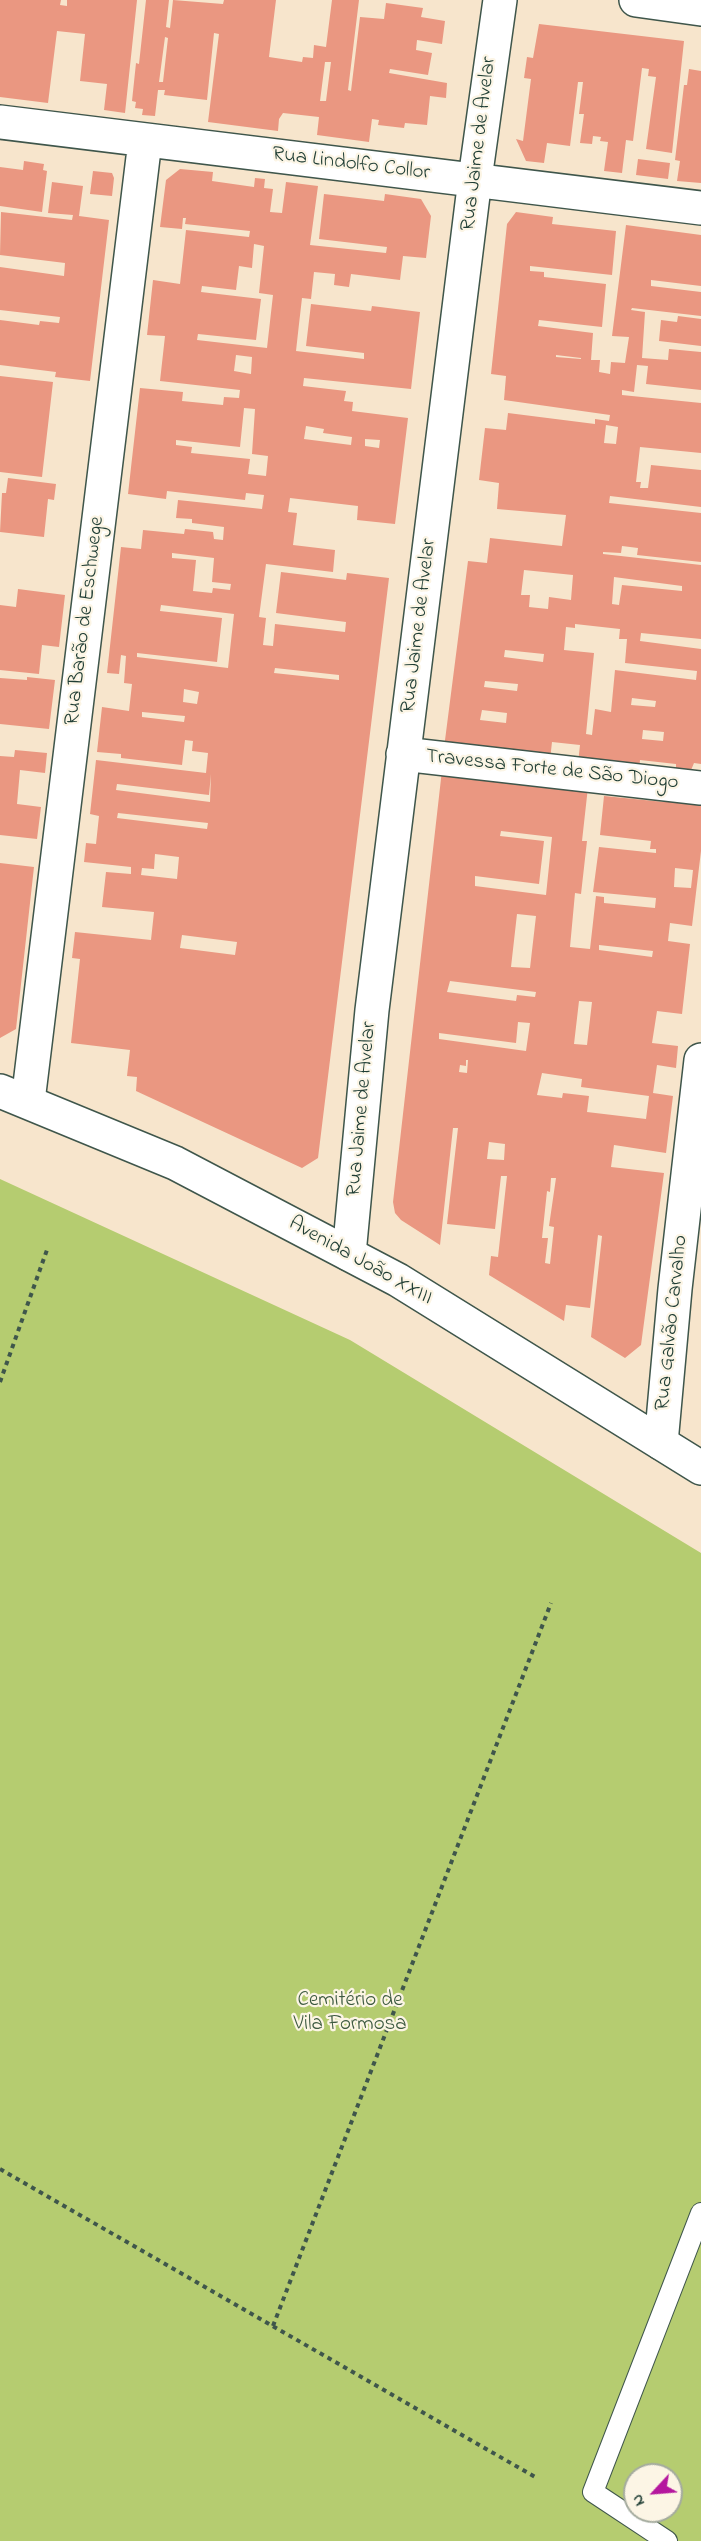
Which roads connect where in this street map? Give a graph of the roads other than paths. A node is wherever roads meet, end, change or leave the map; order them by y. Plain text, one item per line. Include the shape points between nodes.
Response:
1 (500, 0) edge
2 (636, 0) edge
3 (701, 9) edge
4 (0, 122) edge
5 (146, 141) junction
6 (475, 179) junction
7 (701, 208) edge
8 (403, 753) junction
9 (701, 788) edge
10 (701, 1060) edge
11 (14, 1096) edge
12 (349, 1254) junction
13 (661, 1443) junction
14 (701, 1468) edge
15 (701, 2213) edge
16 (667, 2541) edge

1 - 6 street, Rua Jaime de Avelar
2 - 3 street
4 - 5 street, Rua Lindolfo Collor
5 - 6 street, Rua Lindolfo Collor
5 - 11 street, Rua Barão de Eschwege
6 - 7 street, Rua Lindolfo Collor
6 - 8 street, Rua Jaime de Avelar
8 - 9 street, Travessa Forte de São Diogo
8 - 12 street, Rua Jaime de Avelar via 372,1010
10 - 13 street, Rua Galvão Carvalho
11 - 12 street, Avenida João XXIII via 175,1163
12 - 13 street, Avenida João XXIII via 398,1280
13 - 14 street, Avenida João XXIII
15 - 16 lane via 593,2492

